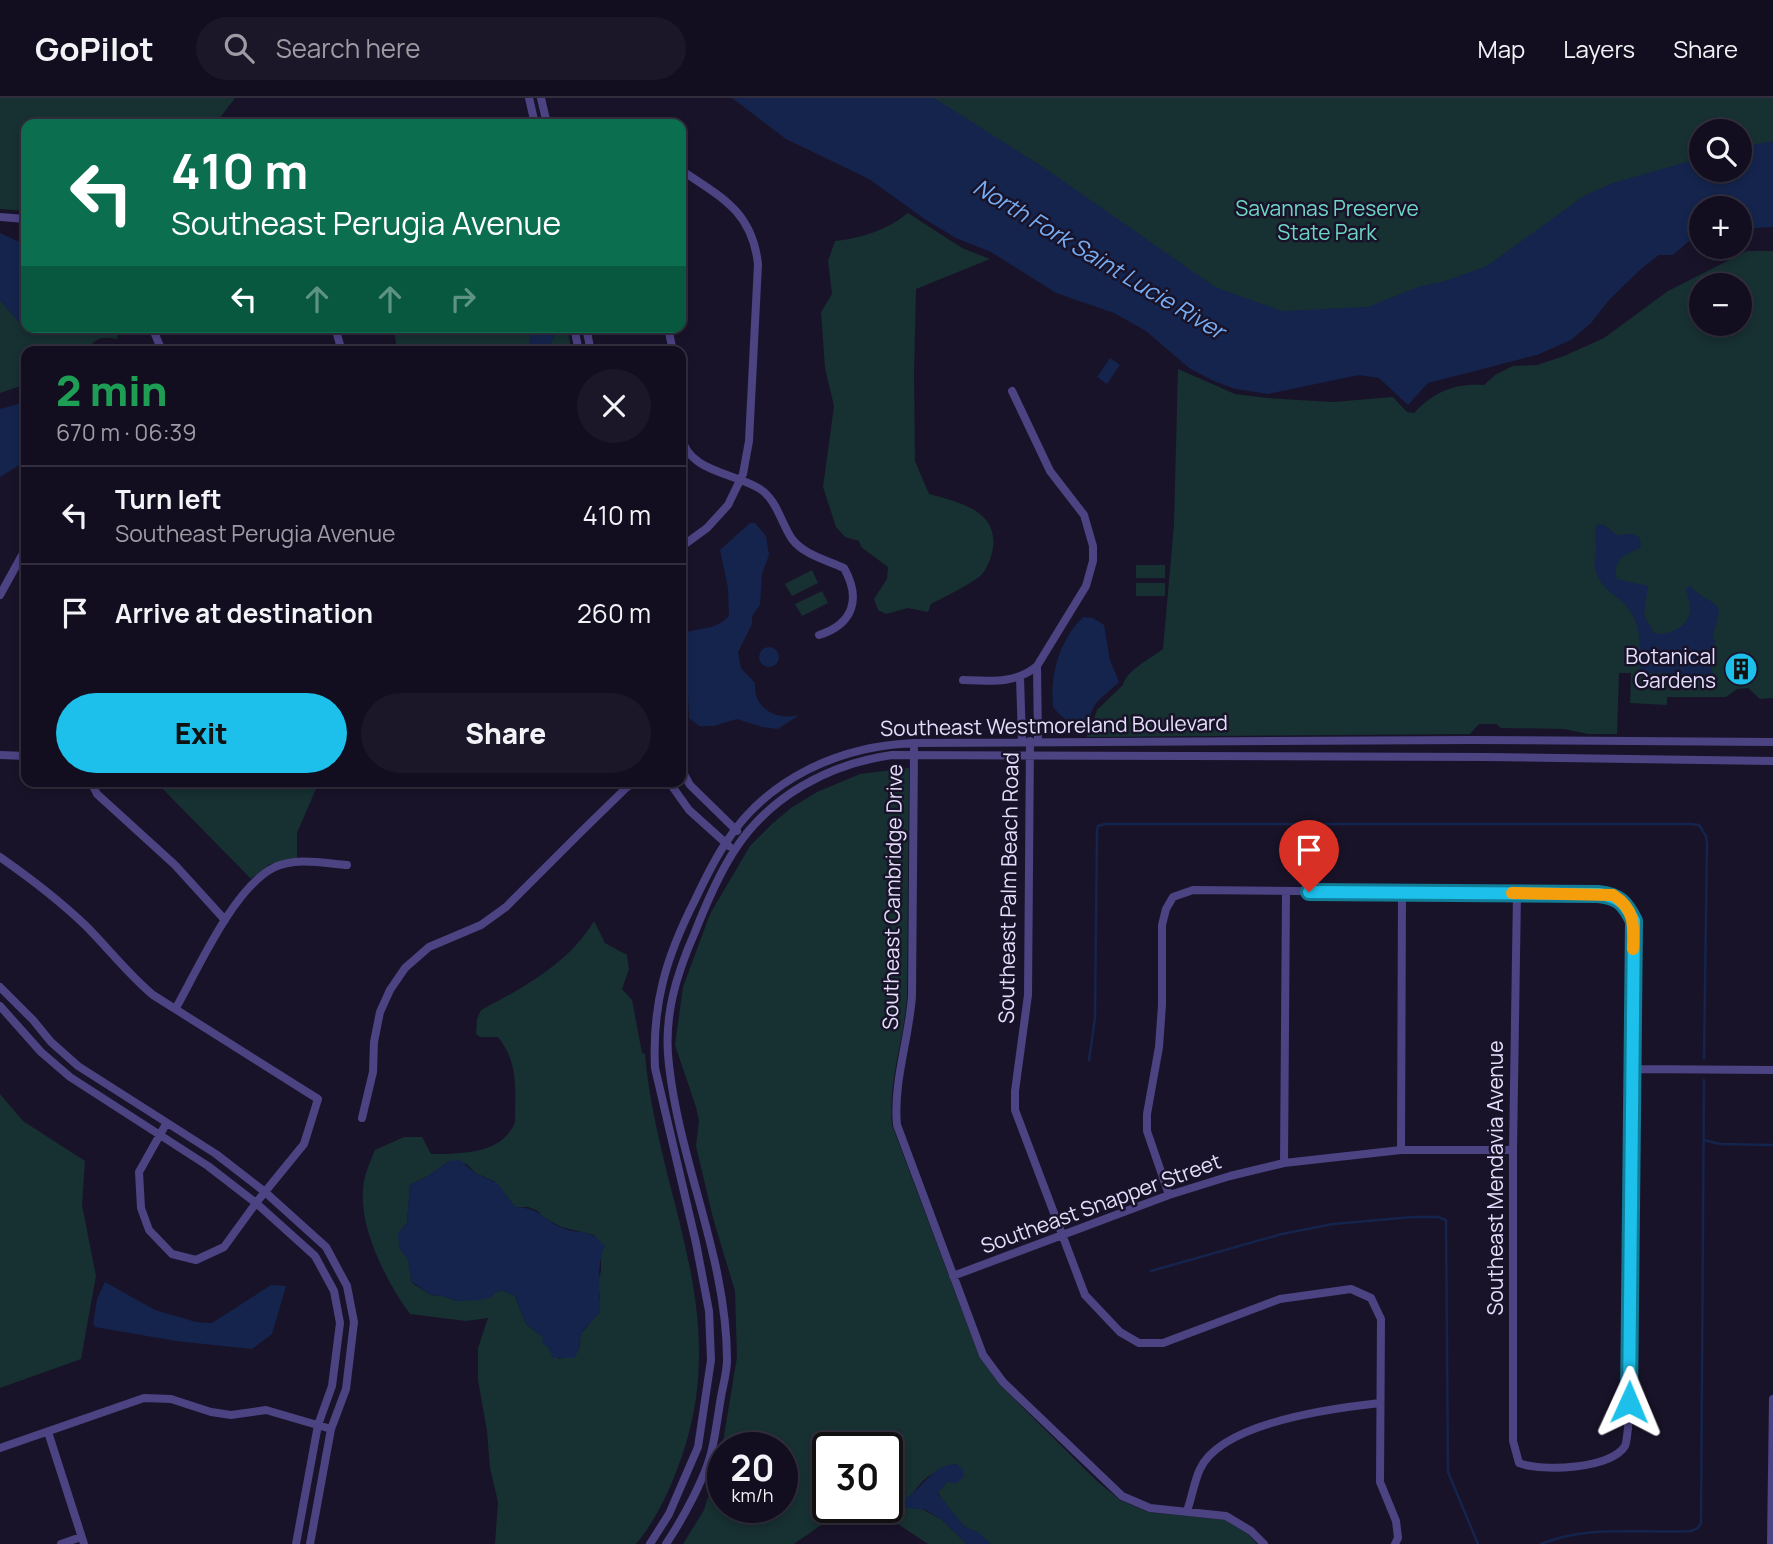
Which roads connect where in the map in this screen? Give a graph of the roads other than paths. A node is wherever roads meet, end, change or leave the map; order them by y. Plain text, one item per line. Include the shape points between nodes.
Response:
1 (529, 98) edge
2 (541, 98) edge
3 (534, 119) edge
4 (546, 119) edge
5 (686, 173) edge
6 (0, 217) edge
7 (21, 219) edge
8 (1012, 391) dead end
9 (686, 447) edge
10 (740, 480) junction
11 (686, 543) edge
12 (21, 557) edge
13 (0, 595) edge
14 (819, 635) dead end
15 (1037, 666) junction
16 (1020, 677) junction
17 (963, 680) dead end
18 (1030, 741) junction
19 (1773, 742) edge
20 (914, 743) junction
21 (0, 755) edge
22 (21, 755) edge
23 (914, 755) junction
24 (1030, 755) junction
25 (1773, 761) edge
26 (686, 777) edge
27 (94, 787) edge
28 (629, 787) edge
29 (673, 787) edge
30 (735, 829) junction
31 (744, 837) junction
32 (725, 843) junction
33 (735, 850) junction
34 (0, 857) edge
35 (347, 864) dead end
36 (1286, 892) junction
37 (1402, 893) junction
38 (1517, 893) junction
39 (225, 920) junction
40 (2, 993) edge
41 (0, 1006) edge
42 (176, 1008) junction
43 (78, 1066) junction
44 (1633, 1069) junction
45 (1773, 1070) edge
46 (69, 1077) junction
47 (362, 1118) dead end
48 (166, 1124) junction
49 (159, 1136) junction
50 (1401, 1150) junction
51 (1513, 1150) junction
52 (1284, 1163) junction
53 (265, 1192) junction
54 (1169, 1195) junction
55 (256, 1202) junction
56 (1062, 1235) junction
57 (953, 1276) junction
58 (354, 1322) junction
59 (340, 1323) junction
60 (1773, 1399) edge
61 (1380, 1403) junction
62 (318, 1425) junction
63 (331, 1429) junction
64 (48, 1432) junction
65 (0, 1448) edge
66 (1187, 1511) junction
67 (83, 1541) edge
68 (296, 1541) edge
69 (310, 1543) edge
70 (61, 1544) edge
71 (650, 1544) edge
72 (666, 1544) edge
73 (1264, 1544) edge
74 (1395, 1544) edge
75 (1771, 1544) edge

1 - 3 street
2 - 4 street
5 - 10 street via 727,200 741,215 756,247 749,441
6 - 7 street
8 - 15 street via 1050,471 1084,515 1093,546 1086,586
9 - 10 street via 704,465
10 - 11 street via 728,505
10 - 14 street via 773,501 793,540 807,553 844,568 849,577 854,590 848,615 830,632
12 - 13 street
15 - 16 street
15 - 18 street
16 - 17 street
16 - 18 street
18 - 19 street, Southeast Westmoreland Boulevard
18 - 20 street, Southeast Westmoreland Boulevard
18 - 24 street, Southeast Palm Beach Road
20 - 23 street, Southeast Cambridge Drive
20 - 30 street, Southeast Westmoreland Boulevard via 870,747 817,764 763,800
21 - 22 street
23 - 24 street, Southeast Westmoreland Boulevard
23 - 31 street, Southeast Westmoreland Boulevard via 869,758 811,780
23 - 57 street, Southeast Cambridge Drive via 912,996 895,1105 897,1125
24 - 25 street, Southeast Westmoreland Boulevard
24 - 56 street, Southeast Palm Beach Road via 1028,995 1015,1110
26 - 30 street
27 - 39 street
28 - 47 street via 506,907 481,925 429,947 405,968 380,1012
29 - 32 street via 689,810
30 - 31 street
30 - 32 street, Southeast Westmoreland Boulevard
31 - 33 street, Southeast Westmoreland Boulevard
32 - 33 street
32 - 71 street, Southeast Westmoreland Boulevard via 668,960 656,1009 655,1068 696,1243 709,1311 711,1360 698,1447 669,1514
33 - 72 street, Southeast Westmoreland Boulevard via 681,963 669,1010 669,1066 711,1245 727,1362 712,1452 682,1520
34 - 42 street via 46,889 133,978
35 - 39 street via 303,861 274,867 250,886
36 - 37 street
36 - 52 street
36 - 54 street via 1193,890 1173,897 1166,909 1159,1047 1147,1131
37 - 38 street
37 - 50 street
38 - 44 street via 1605,894 1624,902 1634,921
38 - 51 street, Southeast Mendavia Avenue
39 - 42 street
40 - 43 street
41 - 46 street
42 - 53 street via 318,1099 304,1144
43 - 46 street
43 - 48 street
44 - 45 street
44 - 51 street, Southeast Mendavia Avenue via 1628,1429 1626,1445 1614,1457 1548,1469 1519,1463 1513,1441
46 - 49 street
48 - 49 street
48 - 53 street via 216,1154
49 - 55 street
49 - 55 street via 139,1172 141,1208 149,1230 172,1254 196,1260 224,1247
50 - 51 street, Southeast Snapper Street
50 - 52 street, Southeast Snapper Street
52 - 54 street, Southeast Snapper Street
53 - 55 street
53 - 58 street via 326,1247 347,1286
54 - 56 street, Southeast Snapper Street
55 - 59 street via 315,1256 334,1291
56 - 57 street, Southeast Snapper Street
56 - 61 street, Southeast Palm Beach Road via 1085,1295 1120,1332 1139,1343 1163,1343 1280,1299 1351,1289 1371,1298 1381,1319
57 - 66 street, Southeast Cambridge Drive via 983,1355 1003,1382 1122,1496 1150,1508
58 - 59 street
58 - 63 street via 346,1389
59 - 62 street via 332,1386
60 - 75 street
61 - 66 street via 1319,1410 1253,1430 1216,1449 1201,1468
61 - 74 street, Southeast Palm Beach Road via 1380,1482 1396,1521
62 - 63 street
62 - 64 street via 266,1410 231,1415 172,1399 144,1398
62 - 68 street
63 - 69 street
64 - 65 street
64 - 67 street
66 - 73 street, Southeast Cambridge Drive via 1226,1516
67 - 70 street
68 - 69 street

